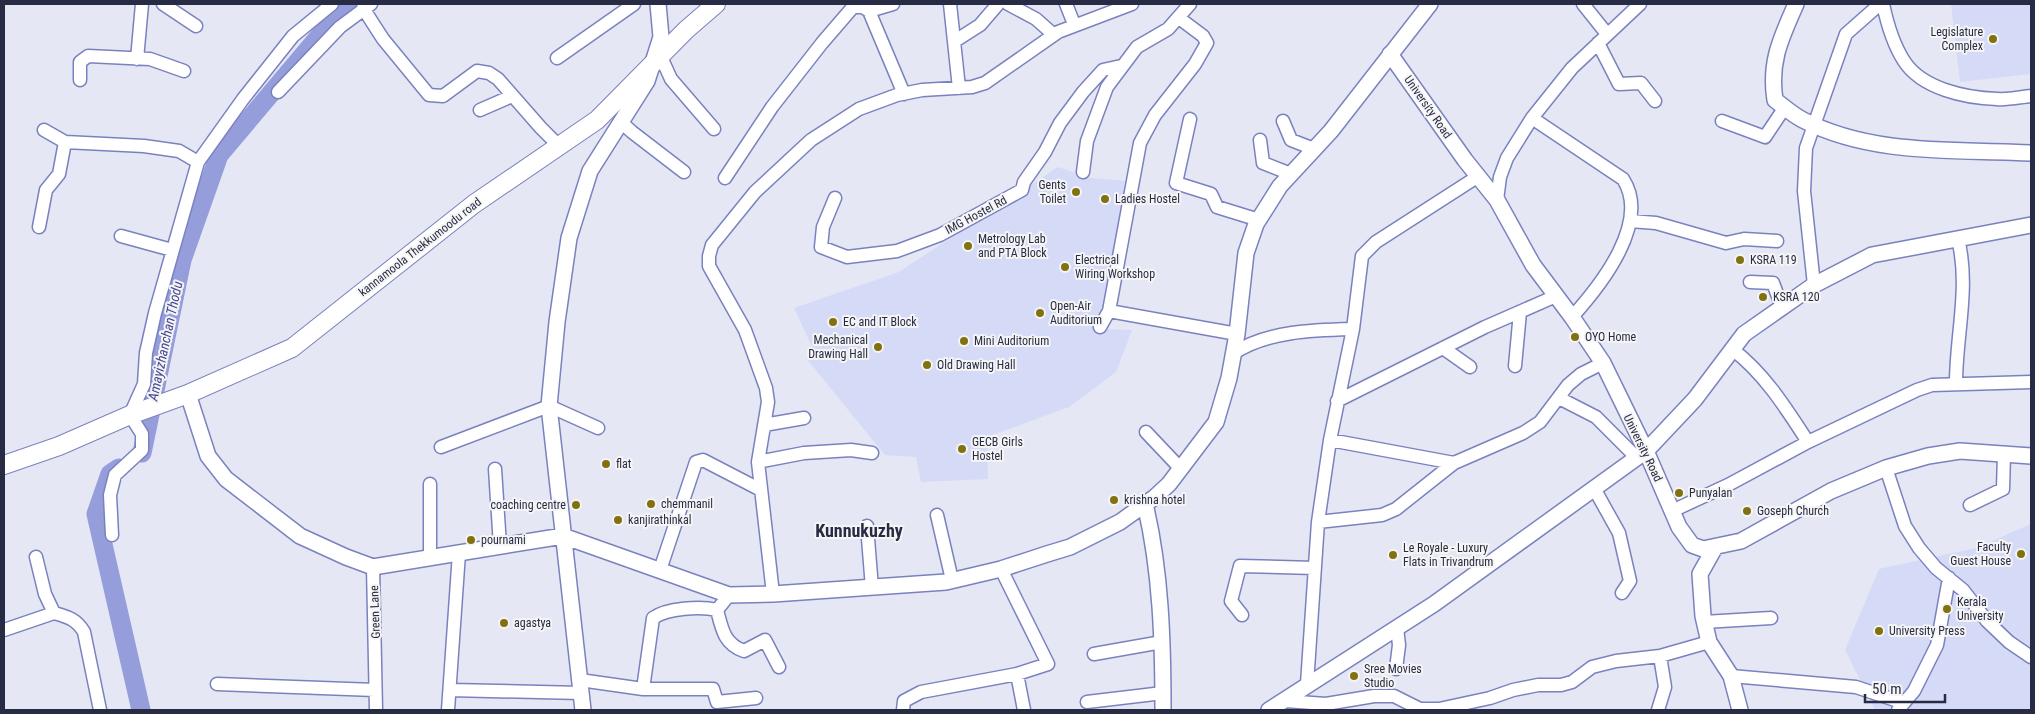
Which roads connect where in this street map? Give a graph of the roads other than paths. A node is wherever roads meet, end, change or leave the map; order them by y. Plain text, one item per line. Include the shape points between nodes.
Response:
1 (142, 4) edge
2 (162, 4) edge
3 (332, 4) edge
4 (634, 4) edge
5 (658, 4) edge
6 (716, 4) edge
7 (893, 4) edge
8 (950, 4) edge
9 (998, 4) edge
10 (1008, 4) edge
11 (1066, 4) edge
12 (1132, 4) edge
13 (1190, 4) edge
14 (1430, 4) edge
15 (1584, 4) edge
16 (1640, 4) edge
17 (1796, 4) edge
18 (1882, 4) edge
19 (367, 6) edge
20 (869, 11) junction
21 (1179, 18) junction
22 (1074, 24) junction
23 (196, 26) dead end
24 (1607, 34) junction
25 (1054, 35) junction
26 (954, 41) junction
27 (1598, 43) junction
28 (1390, 54) junction
29 (557, 58) dead end
30 (138, 59) junction
31 (657, 61) junction
32 (1121, 66) junction
33 (184, 71) dead end
34 (80, 80) dead end
35 (960, 88) junction
36 (278, 92) dead end
37 (904, 94) junction
38 (512, 96) junction
39 (2031, 96) edge
40 (1656, 101) dead end
41 (1785, 107) junction
42 (480, 110) dead end
43 (1532, 118) junction
44 (1190, 119) dead end
45 (1283, 121) dead end
46 (1722, 121) dead end
47 (621, 122) junction
48 (1815, 125) junction
49 (714, 129) dead end
50 (44, 130) dead end
51 (1260, 140) dead end
52 (65, 142) junction
53 (559, 146) junction
54 (1314, 149) junction
55 (2031, 153) edge
56 (198, 162) junction
57 (684, 172) dead end
58 (1083, 172) dead end
59 (1291, 174) junction
60 (1477, 177) junction
61 (725, 178) dead end
62 (835, 198) dead end
63 (1497, 200) junction
64 (1258, 220) junction
65 (1630, 221) junction
66 (2031, 225) edge
67 (39, 227) dead end
68 (121, 236) dead end
69 (1958, 239) junction
70 (1777, 240) dead end
71 (172, 250) junction
72 (1750, 282) dead end
73 (1814, 285) junction
74 (1556, 296) junction
75 (1782, 307) junction
76 (1109, 312) junction
77 (1520, 312) junction
78 (1572, 317) junction
79 (1100, 327) dead end
80 (1353, 329) junction
81 (1238, 334) junction
82 (1443, 348) junction
83 (1732, 349) junction
84 (1234, 353) junction
85 (1603, 363) junction
86 (1515, 366) dead end
87 (1470, 367) dead end
88 (2031, 382) edge
89 (1956, 384) junction
90 (188, 394) junction
91 (1559, 398) junction
92 (1337, 401) junction
93 (548, 406) junction
94 (130, 415) junction
95 (804, 418) dead end
96 (764, 425) junction
97 (598, 428) dead end
98 (1146, 432) dead end
99 (1330, 440) junction
100 (1808, 442) junction
101 (441, 447) dead end
102 (872, 453) dead end
103 (1642, 454) junction
104 (2004, 454) junction
105 (2031, 456) edge
106 (758, 462) junction
107 (1454, 463) junction
108 (4, 465) edge
109 (1886, 468) junction
110 (495, 469) dead end
111 (1181, 469) junction
112 (430, 484) dead end
113 (760, 489) junction
114 (1596, 490) junction
115 (1146, 504) junction
116 (1970, 505) dead end
117 (1672, 511) junction
118 (937, 515) dead end
119 (1318, 522) junction
120 (867, 526) dead end
121 (112, 535) dead end
122 (563, 536) junction
123 (1692, 545) junction
124 (500, 546) junction
125 (1714, 549) junction
126 (459, 553) junction
127 (36, 557) dead end
128 (430, 558) junction
129 (373, 567) junction
130 (1315, 568) junction
131 (1001, 569) junction
132 (660, 570) junction
133 (1700, 574) junction
134 (1949, 578) junction
135 (952, 580) junction
136 (872, 588) junction
137 (1622, 593) dead end
138 (773, 594) junction
139 (728, 595) junction
140 (717, 610) junction
141 (54, 613) junction
142 (1242, 615) dead end
143 (1771, 618) dead end
144 (1704, 622) junction
145 (1397, 628) junction
146 (4, 630) edge
147 (1162, 642) junction
148 (1709, 642) junction
149 (1094, 654) dead end
150 (1660, 656) junction
151 (2031, 657) edge
152 (780, 667) dead end
153 (1396, 669) dead end
154 (1017, 674) junction
155 (1731, 676) junction
156 (217, 684) dead end
157 (1307, 684) junction
158 (581, 687) junction
159 (643, 688) junction
160 (375, 690) junction
161 (450, 690) junction
162 (1163, 694) junction
163 (756, 698) dead end
164 (1284, 701) junction
165 (1087, 702) dead end
166 (1901, 707) edge
167 (1420, 709) edge
168 (100, 710) edge
169 (376, 710) edge
170 (448, 710) edge
171 (584, 710) edge
172 (903, 710) edge
173 (1024, 710) edge
174 (1163, 710) edge
175 (1269, 710) edge
176 (1658, 710) edge
177 (1740, 710) edge

1 - 30 street
2 - 23 street
3 - 56 street via 293,36
4 - 29 street
5 - 31 street via 661,37
6 - 31 main road, kannamoola Thekkumoodu road
7 - 20 street
8 - 26 street
9 - 26 street via 980,25
10 - 25 street via 1036,19
11 - 22 street
12 - 22 street
13 - 21 street
14 - 28 street
15 - 24 street
16 - 24 street
17 - 41 street via 1773,63 1775,100
18 - 39 street via 1904,62 1936,87 1998,100
18 - 48 street via 1846,34
19 - 36 street via 340,26
19 - 38 street via 383,39 429,95 443,96 477,71 498,79
20 - 37 street
20 - 61 street via 856,7 846,14 772,107
21 - 32 street via 1168,29 1137,47
21 - 76 street via 1203,36 1206,43 1195,64 1155,115 1140,143
22 - 25 street
24 - 27 street
25 - 35 street via 993,79
26 - 35 street
27 - 40 street via 1619,84 1641,83
27 - 43 street via 1572,68
28 - 54 street
28 - 60 street, University Road
30 - 33 street via 150,59
30 - 34 street via 88,56 80,62
31 - 47 street
31 - 49 street
31 - 53 main road, kannamoola Thekkumoodu road via 597,120
32 - 58 street via 1107,87 1096,114 1087,141
32 - 62 street, IMG Hostel Rd via 1103,70 1083,92 1060,122 1022,190 940,234 897,251 847,257 821,247 823,227
35 - 37 street
37 - 96 street via 859,109 811,140 755,192 712,245 709,266 745,330 766,388 768,402
38 - 42 street
38 - 53 street
41 - 46 street via 1765,137
41 - 48 street
43 - 63 street via 1507,158
43 - 65 street via 1623,179 1632,199
44 - 64 street via 1176,184 1211,194 1217,207
45 - 54 street via 1291,140
47 - 57 street
47 - 93 street via 590,171 569,238
48 - 55 street via 1863,142 1888,146
48 - 73 street via 1806,148 1804,173
50 - 52 street
51 - 59 street via 1263,163
52 - 56 street via 179,151
52 - 67 street via 59,174 46,190
53 - 90 main road, kannamoola Thekkumoodu road via 474,204 292,348
54 - 59 street
56 - 71 street
59 - 64 street
60 - 63 street, University Road
60 - 80 street via 1376,242 1362,256
63 - 74 street, University Road via 1533,265
64 - 81 street via 1246,253
65 - 70 street via 1656,223 1726,243 1744,239
65 - 78 street via 1610,269
66 - 69 street
68 - 71 street
69 - 73 street via 1872,255
69 - 89 street via 1963,258 1963,287
71 - 94 street via 149,337 144,384
72 - 75 street via 1773,283
73 - 75 street
74 - 77 street
74 - 78 street, University Road
75 - 83 street via 1744,334
76 - 79 street
76 - 81 street
77 - 82 street
77 - 86 street
78 - 85 street, University Road
80 - 84 street via 1270,338 1248,344
80 - 92 street
81 - 84 street
82 - 87 street
82 - 92 street
83 - 100 street via 1748,361 1781,401
83 - 103 street via 1695,399
84 - 111 street via 1216,422
85 - 91 street via 1581,374
85 - 103 street, University Road
88 - 89 street
89 - 100 street via 1932,385 1917,390
90 - 94 main road, kannamoola Thekkumoodu road
90 - 129 street via 208,456 226,480 300,536
91 - 103 street via 1596,417 1628,446
91 - 107 street via 1540,422 1523,433
92 - 99 street
93 - 97 street
93 - 101 street
93 - 122 street
94 - 108 main road, kannamoola Thekkumoodu road via 59,446
94 - 121 street via 142,434 142,450 115,475 110,496
95 - 96 street
96 - 106 street
98 - 111 street
99 - 107 street
99 - 119 street
100 - 117 street
102 - 106 street via 851,450 804,453
103 - 114 street
103 - 117 street, University Road
104 - 105 street
104 - 109 street via 1960,451
104 - 116 street via 2003,489
106 - 113 street
107 - 119 street via 1396,509 1382,515
109 - 125 street via 1831,491 1741,542
109 - 134 street via 1905,526 1919,548
110 - 124 street
111 - 115 street
112 - 128 street
113 - 132 street via 703,460 696,462
113 - 138 street
114 - 137 street via 1619,533 1630,582
114 - 145 street
115 - 131 street via 1120,522 1070,547
115 - 147 street via 1154,540
117 - 123 street, University Road
118 - 135 street
119 - 130 street
120 - 136 street
122 - 124 street
122 - 132 street
122 - 158 street
123 - 125 street via 1703,550
123 - 133 street, University Road
124 - 126 street
125 - 133 street
126 - 128 street
126 - 161 street
127 - 141 street via 45,594
128 - 129 street
129 - 160 street, Green Lane
130 - 142 street via 1240,566 1231,601
130 - 157 street
131 - 135 street
131 - 154 street via 1048,664
132 - 139 street
133 - 144 street, University Road
134 - 151 street via 1963,590 1987,621
134 - 166 street via 1937,646 1914,691
135 - 136 street
136 - 138 street
138 - 139 street
139 - 140 street
140 - 152 street via 732,647 744,651 765,640
140 - 159 street via 668,611 653,618
141 - 146 street
141 - 168 street via 71,618 84,632
143 - 144 street
144 - 148 street, University Road
145 - 153 street
145 - 157 street
147 - 149 street
147 - 162 street
148 - 150 street
148 - 155 street, University Road
150 - 167 street via 1592,667 1561,686 1538,685 1464,704
150 - 176 street via 1665,687
154 - 172 street via 921,692 904,701
154 - 173 street
155 - 166 street via 1856,687
155 - 177 street, University Road
156 - 160 street
157 - 164 street
158 - 159 street
158 - 161 street
158 - 171 street
159 - 163 street via 713,689 717,702
160 - 169 street, Green Lane
161 - 170 street
162 - 165 street
162 - 174 street
164 - 167 street via 1326,704 1394,696
164 - 175 street

